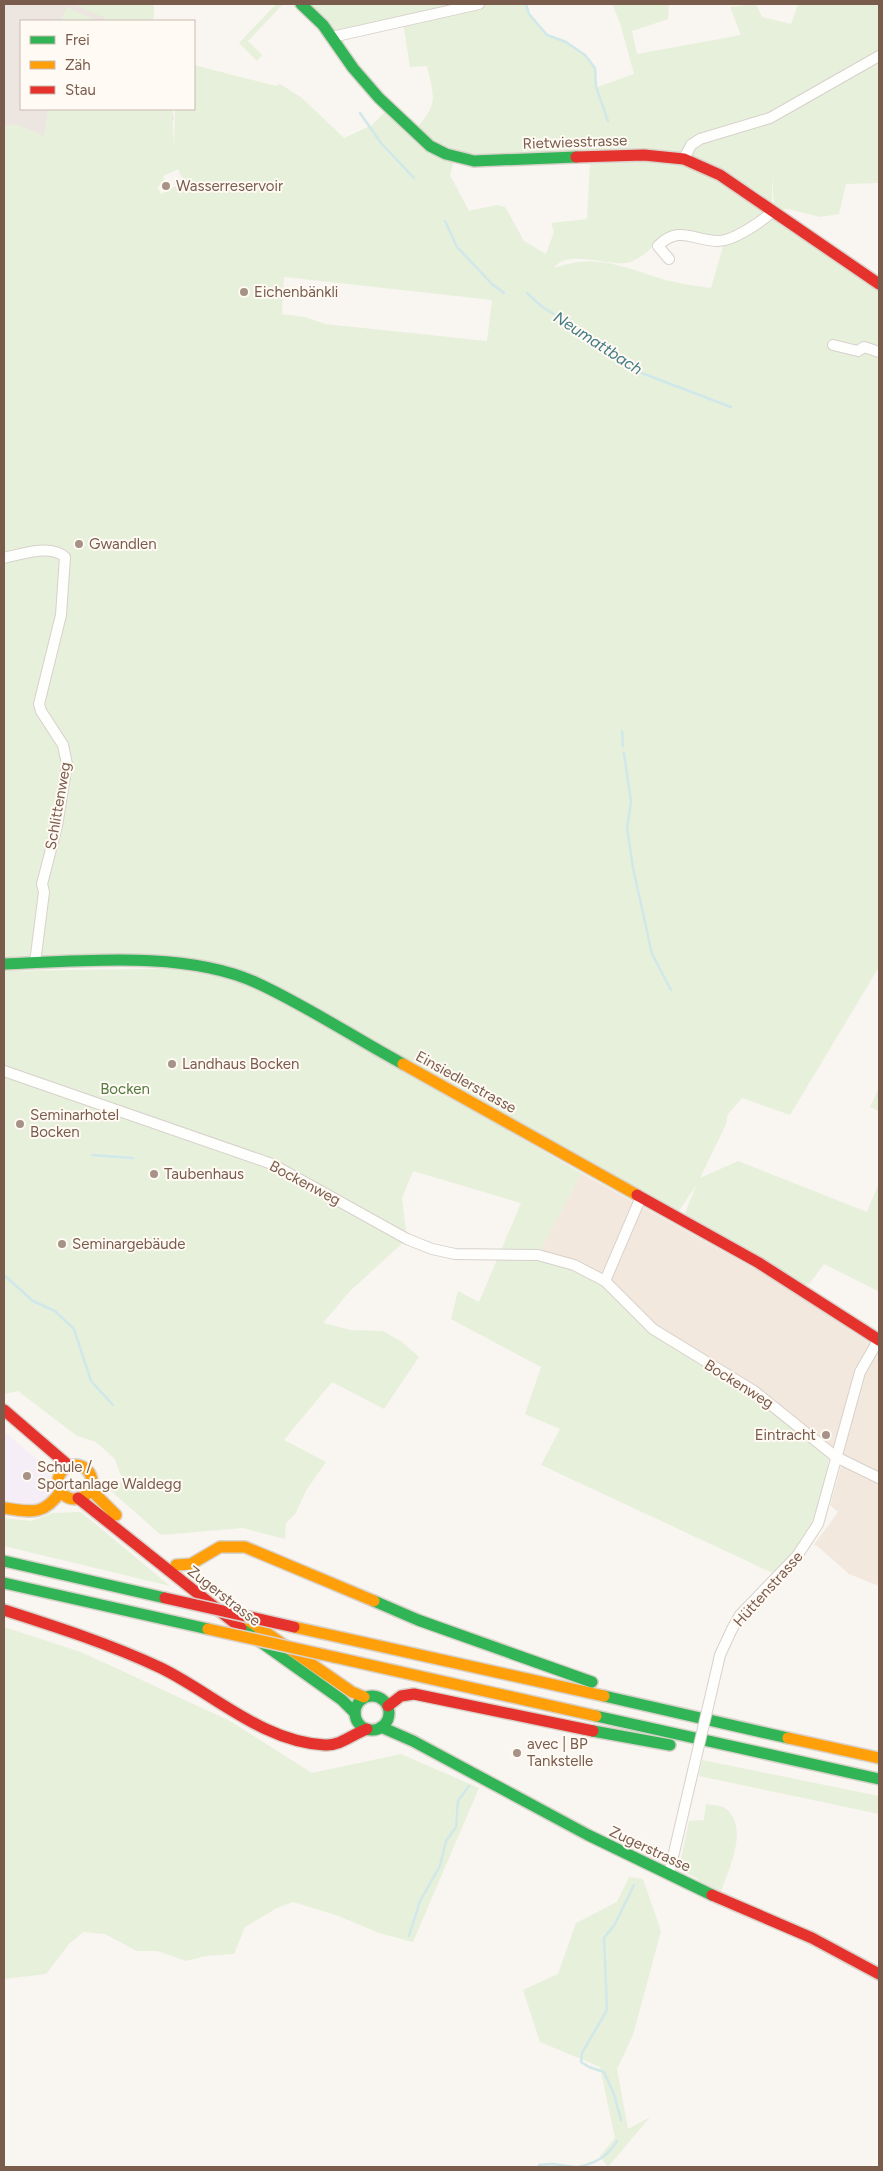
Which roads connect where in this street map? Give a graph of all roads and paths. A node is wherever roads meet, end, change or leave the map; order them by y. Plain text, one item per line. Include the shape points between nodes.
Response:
1 (301, 4) edge
2 (479, 4) edge
3 (332, 37) junction
4 (879, 56) edge
5 (684, 159) junction
6 (772, 212) junction
7 (668, 259) dead end
8 (879, 284) edge
9 (833, 345) dead end
10 (879, 352) edge
11 (4, 558) edge
12 (35, 963) junction
13 (4, 964) edge
14 (4, 1071) edge
15 (641, 1197) junction
16 (605, 1281) junction
17 (879, 1340) edge
18 (4, 1410) edge
19 (4, 1422) edge
20 (836, 1457) junction
21 (69, 1466) junction
22 (59, 1476) junction
23 (879, 1478) edge
24 (90, 1489) junction
25 (61, 1491) junction
26 (78, 1498) junction
27 (4, 1508) edge
28 (4, 1561) edge
29 (176, 1565) junction
30 (4, 1583) edge
31 (4, 1610) edge
32 (364, 1697) junction
33 (388, 1706) junction
34 (355, 1713) junction
35 (688, 1715) junction
36 (385, 1723) junction
37 (367, 1729) junction
38 (879, 1758) edge
39 (854, 1774) junction
40 (879, 1779) edge
41 (669, 1874) junction
42 (879, 1974) edge

1 - 3 main road, Rietwiesstrasse
2 - 3 street
3 - 5 main road, Rietwiesstrasse via 379,98 430,146 446,154 474,161 644,154
4 - 5 street via 770,118 700,139
5 - 6 main road, Rietwiesstrasse via 720,175
6 - 7 street via 759,223 724,241 679,234 666,237 658,246
6 - 8 main road, Rietwiesstrasse
9 - 10 street via 858,351 864,347
11 - 12 street, Schlittenweg via 47,550 65,557 64,600 39,704 40,711 63,745 67,764 57,826 42,884 44,892
12 - 13 main road, Einsiedlerstrasse
12 - 15 main road, Einsiedlerstrasse via 181,962 219,969 256,982
14 - 16 street, Bockenweg via 272,1164 407,1239 432,1249 455,1254 538,1255 574,1265
15 - 16 street
15 - 17 main road, Einsiedlerstrasse via 759,1264
16 - 20 street, Bockenweg via 653,1329 754,1391
17 - 20 street, Hüttenstrasse via 860,1372
18 - 21 main road, Zugerstrasse
19 - 22 main road
20 - 23 street, Bockenweg
20 - 41 street, Hüttenstrasse, bridge via 822,1516 813,1535 732,1628 720,1655
21 - 22 main road
21 - 24 main road, Zugerstrasse via 79,1465 88,1470 92,1479
22 - 25 main road
24 - 26 main road
24 - 29 main road, Zugerstrasse
25 - 26 main road, Zugerstrasse
25 - 27 main road via 45,1510 34,1512
26 - 34 main road, Zugerstrasse via 233,1623 342,1700
28 - 35 main road, bridge
29 - 32 main road, Zugerstrasse via 310,1664
29 - 35 main road via 194,1564 220,1547 250,1548 455,1634
30 - 39 main road, bridge
31 - 37 main road via 152,1664 282,1735 332,1745
32 - 33 main road, Zugerstrasse via 381,1698
32 - 34 main road
33 - 36 main road
33 - 39 main road via 402,1696 414,1694 559,1725
34 - 37 main road, Zugerstrasse via 358,1723
35 - 38 main road
36 - 37 main road
36 - 41 main road, Zugerstrasse via 400,1737 413,1741 564,1825
39 - 40 main road
41 - 42 main road, Zugerstrasse via 813,1937

